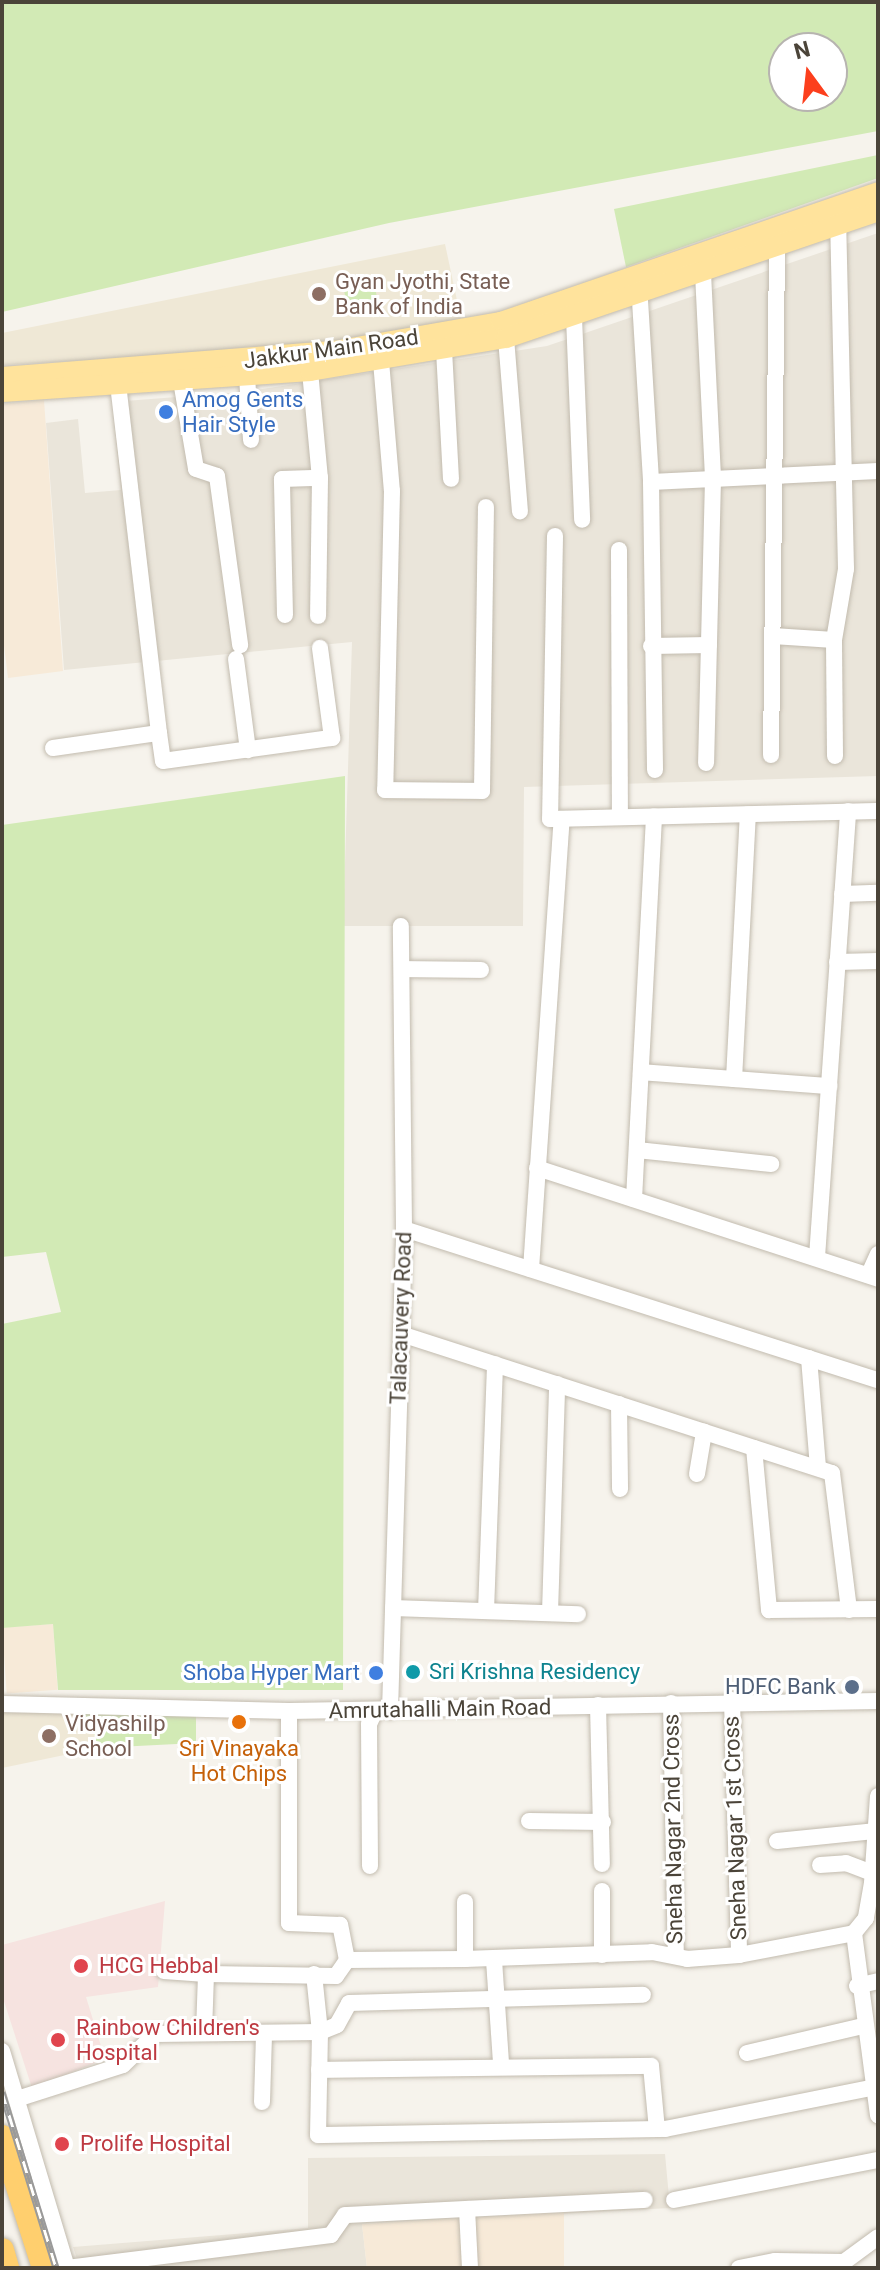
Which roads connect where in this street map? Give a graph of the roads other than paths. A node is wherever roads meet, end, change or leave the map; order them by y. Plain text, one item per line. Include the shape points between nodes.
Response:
1 (878, 192) edge
2 (878, 211) edge
3 (838, 225) junction
4 (777, 248) junction
5 (703, 273) junction
6 (640, 286) junction
7 (574, 317) junction
8 (506, 338) junction
9 (444, 350) junction
10 (381, 361) junction
11 (310, 371) junction
12 (233, 372) junction
13 (2, 377) edge
14 (181, 381) junction
15 (118, 384) junction
16 (2, 392) edge
17 (251, 440) dead end
18 (878, 471) edge
19 (844, 473) junction
20 (777, 476) junction
21 (320, 478) junction
22 (451, 479) dead end
23 (713, 479) junction
24 (651, 482) junction
25 (486, 507) dead end
26 (520, 511) dead end
27 (582, 520) dead end
28 (555, 536) dead end
29 (619, 550) dead end
30 (285, 615) dead end
31 (318, 616) dead end
32 (773, 636) junction
33 (834, 640) junction
34 (709, 645) junction
35 (651, 646) junction
36 (320, 648) dead end
37 (159, 733) junction
38 (53, 748) dead end
39 (248, 750) junction
40 (771, 755) dead end
41 (835, 756) dead end
42 (706, 763) dead end
43 (655, 770) dead end
44 (848, 811) junction
45 (878, 811) edge
46 (748, 814) junction
47 (620, 817) junction
48 (654, 817) junction
49 (562, 819) junction
50 (878, 893) edge
51 (842, 894) junction
52 (401, 926) dead end
53 (878, 961) edge
54 (837, 962) junction
55 (404, 969) junction
56 (481, 970) dead end
57 (641, 1072) junction
58 (734, 1079) junction
59 (829, 1086) junction
60 (637, 1150) junction
61 (771, 1164) dead end
62 (537, 1168) junction
63 (634, 1199) junction
64 (404, 1229) junction
65 (878, 1254) edge
66 (817, 1257) junction
67 (531, 1269) junction
68 (873, 1276) edge
69 (401, 1334) junction
70 (809, 1358) junction
71 (495, 1364) junction
72 (878, 1380) edge
73 (557, 1384) junction
74 (619, 1404) junction
75 (704, 1432) junction
76 (754, 1448) junction
77 (818, 1467) junction
78 (697, 1474) dead end
79 (620, 1489) dead end
80 (393, 1608) junction
81 (878, 1609) edge
82 (849, 1610) junction
83 (486, 1611) junction
84 (550, 1613) junction
85 (578, 1614) dead end
86 (732, 1700) junction
87 (878, 1701) edge
88 (671, 1703) junction
89 (2, 1704) edge
90 (598, 1705) junction
91 (289, 1711) junction
92 (382, 1711) junction
93 (878, 1796) edge
94 (529, 1821) dead end
95 (603, 1822) junction
96 (876, 1831) junction
97 (777, 1841) dead end
98 (876, 1852) edge
99 (602, 1864) dead end
100 (820, 1865) dead end
101 (370, 1866) dead end
102 (872, 1873) junction
103 (602, 1891) dead end
104 (465, 1902) dead end
105 (872, 1911) edge
106 (854, 1933) junction
107 (602, 1955) junction
108 (739, 1955) junction
109 (676, 1956) junction
110 (465, 1959) junction
111 (347, 1960) junction
112 (494, 1960) junction
113 (164, 1971) dead end
114 (206, 1974) junction
115 (314, 1974) junction
116 (878, 1981) edge
117 (857, 1986) junction
118 (643, 1995) dead end
119 (496, 1997) junction
120 (863, 2026) junction
121 (204, 2032) junction
122 (320, 2032) junction
123 (264, 2034) junction
124 (873, 2049) edge
125 (2, 2051) edge
126 (747, 2053) dead end
127 (501, 2064) junction
128 (319, 2070) junction
129 (876, 2093) edge
130 (17, 2099) junction
131 (262, 2102) dead end
132 (878, 2115) edge
133 (657, 2129) junction
134 (2, 2137) edge
135 (878, 2160) edge
136 (2, 2167) edge
137 (645, 2200) dead end
138 (674, 2200) dead end
139 (467, 2209) junction
140 (878, 2237) edge
141 (2, 2250) edge
142 (808, 2265) edge
143 (7, 2268) edge
144 (30, 2268) edge
145 (44, 2268) edge
146 (67, 2268) edge
147 (470, 2268) edge
148 (739, 2268) edge

1 - 6 main road, Jakkur Main Road
2 - 3 main road, Jakkur Main Road
3 - 4 main road, Jakkur Main Road
3 - 19 street
4 - 5 main road, Jakkur Main Road
4 - 20 street
5 - 6 main road, Jakkur Main Road
5 - 23 street
6 - 7 main road, Jakkur Main Road
6 - 12 main road, Jakkur Main Road via 501,322
6 - 24 street
7 - 8 main road, Jakkur Main Road
7 - 27 street
8 - 9 main road, Jakkur Main Road
8 - 26 street
9 - 10 main road, Jakkur Main Road
9 - 22 street
10 - 11 main road, Jakkur Main Road
10 - 25 street via 392,491 385,790 482,791
11 - 12 main road, Jakkur Main Road
11 - 21 street
12 - 13 main road, Jakkur Main Road
12 - 14 main road, Jakkur Main Road
12 - 17 street
14 - 15 main road, Jakkur Main Road
14 - 39 street via 196,469 217,476
15 - 16 main road, Jakkur Main Road
15 - 37 street
18 - 19 street
19 - 20 street
19 - 33 street via 846,569
20 - 23 street
20 - 32 street
21 - 30 street via 282,479
21 - 31 street
23 - 24 street
23 - 34 street
24 - 35 street
28 - 49 street via 550,819
29 - 47 street
32 - 33 street
32 - 40 street
33 - 41 street
34 - 35 street
34 - 42 street
35 - 43 street
36 - 39 street via 332,738
37 - 38 street
37 - 39 street via 163,761
44 - 45 street
44 - 46 street
44 - 51 street
46 - 48 street
46 - 58 street
47 - 48 street
47 - 49 street
48 - 57 street
49 - 62 street
50 - 51 street
51 - 54 street
52 - 55 street, Talacauvery Road
53 - 54 street
54 - 59 street
55 - 56 street
55 - 64 street, Talacauvery Road
57 - 58 street
57 - 60 street
58 - 59 street
59 - 66 street
60 - 61 street
60 - 63 street
62 - 63 street
62 - 67 street
63 - 66 street
64 - 67 street
64 - 69 street, Talacauvery Road
65 - 68 street
66 - 68 street
67 - 70 street
69 - 71 street
69 - 80 street, Talacauvery Road
70 - 72 street
70 - 77 street
71 - 73 street
71 - 83 street
73 - 74 street
73 - 84 street
74 - 75 street
74 - 79 street
75 - 76 street
75 - 78 street
76 - 77 street
76 - 82 street via 767,1607 773,1612
77 - 82 street via 835,1478
80 - 83 street
80 - 92 street, Talacauvery Road
81 - 82 street
83 - 84 street
84 - 85 street
86 - 87 street, Amrutahalli Main Road
86 - 88 street, Amrutahalli Main Road
86 - 108 street, Sneha Nagar 1st Cross
88 - 90 street, Amrutahalli Main Road
88 - 109 street, Sneha Nagar 2nd Cross
89 - 91 street, Amrutahalli Main Road
90 - 92 street, Amrutahalli Main Road
90 - 95 street
91 - 92 street, Amrutahalli Main Road
91 - 111 street via 289,1923 340,1925
92 - 101 street, Talacauvery Road via 369,1724
93 - 96 street
94 - 95 street
95 - 99 street
96 - 97 street
96 - 98 street
98 - 102 street
100 - 102 street via 846,1863
102 - 105 street
103 - 107 street
104 - 110 street
105 - 106 street
106 - 108 street
106 - 117 street
107 - 109 street
107 - 112 street
108 - 109 street
110 - 111 street
110 - 112 street
111 - 115 street via 336,1976
112 - 119 street
113 - 114 street
114 - 115 street
114 - 121 street
115 - 122 street
116 - 117 street
117 - 120 street
118 - 119 street
119 - 122 street via 349,2003 337,2025
119 - 127 street
120 - 124 street
120 - 126 street
121 - 123 street
121 - 130 street via 155,2034 123,2065
122 - 123 street
122 - 128 street
123 - 131 street
124 - 129 street
125 - 130 street
127 - 128 street
127 - 133 street via 651,2066
128 - 133 street via 318,2135
129 - 132 street
129 - 133 street
130 - 146 street
134 - 145 highway
135 - 138 street
136 - 144 highway
137 - 139 street
139 - 146 street via 345,2215 331,2235
139 - 147 street
140 - 142 street via 844,2262
141 - 143 highway
142 - 148 street

